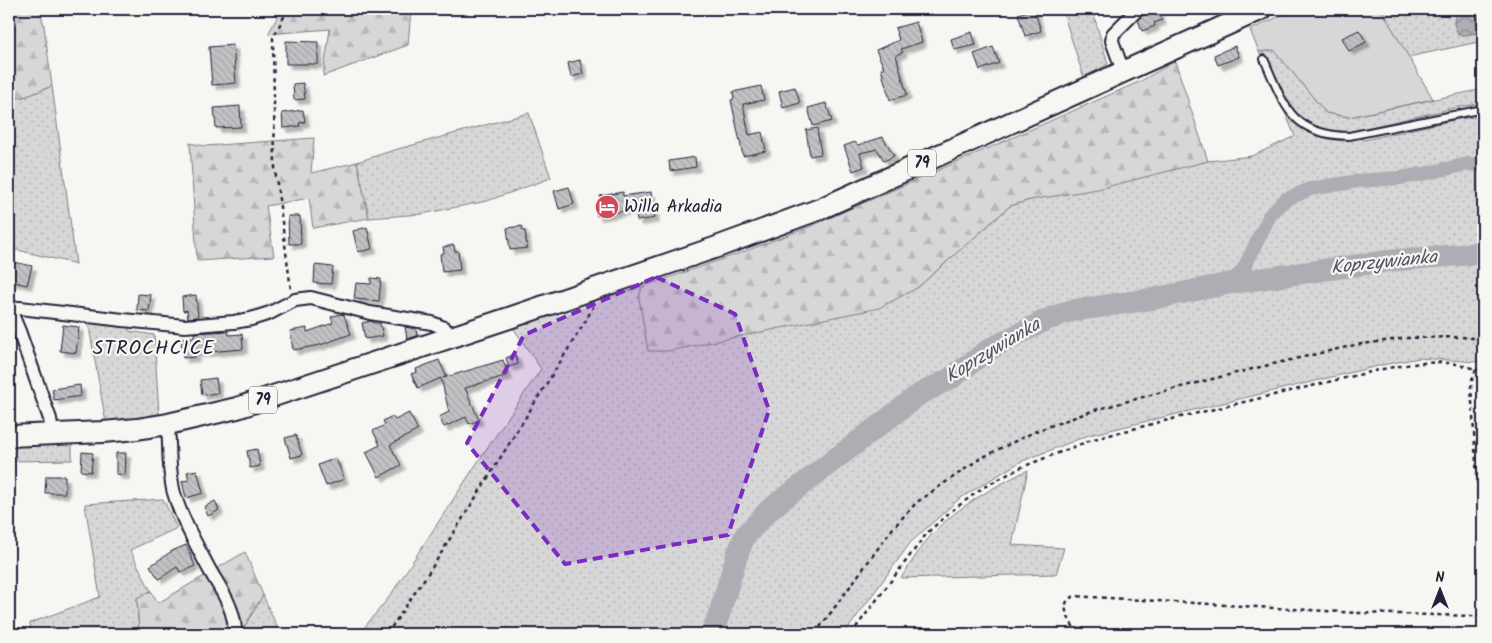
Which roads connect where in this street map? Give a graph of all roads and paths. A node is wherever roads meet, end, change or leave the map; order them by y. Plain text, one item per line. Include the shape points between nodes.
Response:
1 (288, 9) edge
2 (1138, 9) edge
3 (1262, 9) edge
4 (1264, 59) dead end
5 (1123, 72) junction
6 (1483, 109) edge
7 (604, 286) junction
8 (292, 302) junction
9 (9, 308) edge
10 (450, 338) junction
11 (1483, 339) edge
12 (1476, 370) junction
13 (1483, 370) edge
14 (168, 424) junction
15 (52, 434) junction
16 (9, 436) edge
17 (1483, 568) edge
18 (1483, 612) edge
19 (235, 633) dead end
20 (388, 634) edge
21 (815, 634) edge
22 (851, 634) edge
23 (1077, 634) edge

1 - 8 path via 273,38 275,169
2 - 5 street via 1113,34 1112,41
3 - 5 main road, 79
4 - 6 lane via 1281,98 1294,116 1317,132 1332,136 1350,136
5 - 7 main road, 79 via 820,209
7 - 10 main road, 79
7 - 20 path via 585,322
8 - 9 street via 251,319 185,326
8 - 10 street via 311,298 370,313 432,323 444,328
9 - 15 street via 50,419
10 - 14 main road, 79 via 237,408
11 - 21 path via 1407,338 1355,345 1095,410 1036,431 981,458 917,502 893,528
12 - 13 path
12 - 17 path via 1471,387
12 - 22 path via 1450,363 1416,363 1383,369 1094,439 1022,467 984,488 927,533
14 - 15 main road, 79
14 - 19 street via 174,493 208,567 233,611
15 - 16 main road, 79
18 - 23 path via 1473,616 1368,613 1075,596 1066,602 1066,610

